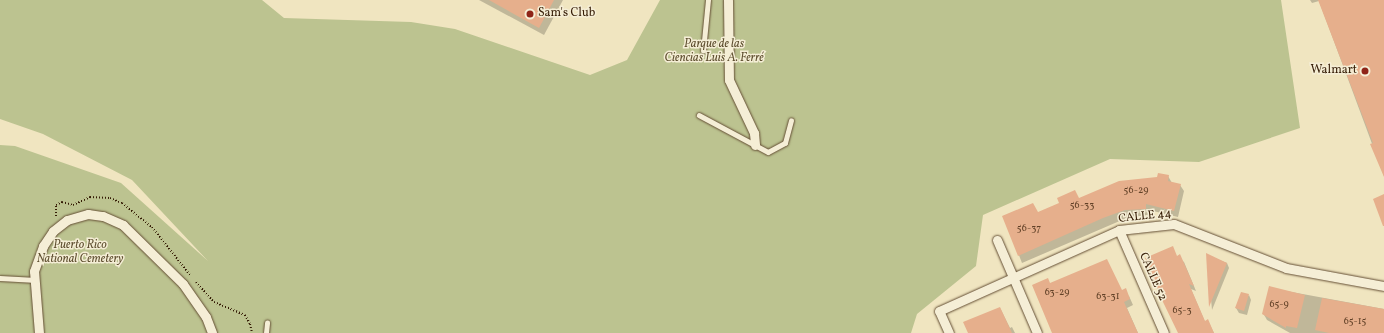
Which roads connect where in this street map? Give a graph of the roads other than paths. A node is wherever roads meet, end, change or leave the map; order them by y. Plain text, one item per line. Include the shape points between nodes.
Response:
1 (708, 0) edge
2 (728, 0) edge
3 (703, 51) dead end
4 (698, 115) dead end
5 (791, 121) dead end
6 (755, 145) junction
7 (1118, 230) junction
8 (997, 240) dead end
9 (1013, 276) junction
10 (0, 278) edge
11 (36, 280) junction
12 (1384, 286) edge
13 (267, 323) dead end
14 (39, 333) edge
15 (212, 333) edge
16 (266, 333) edge
17 (949, 333) edge
18 (1038, 333) edge
19 (1164, 333) edge

1 - 3 lane
2 - 6 street via 729,80 754,133
4 - 6 lane
5 - 6 lane via 785,143 777,150 768,152
7 - 9 street, CALLE 44
7 - 12 street, CALLE 44 via 1174,224 1286,268
7 - 19 street, CALLE 52
8 - 9 street
9 - 17 street, CALLE 44 via 939,310
9 - 18 street
10 - 11 lane
11 - 14 street
11 - 15 street via 34,270 43,246 53,231 72,219 88,214 103,216 123,225 183,284 206,317
13 - 16 lane

